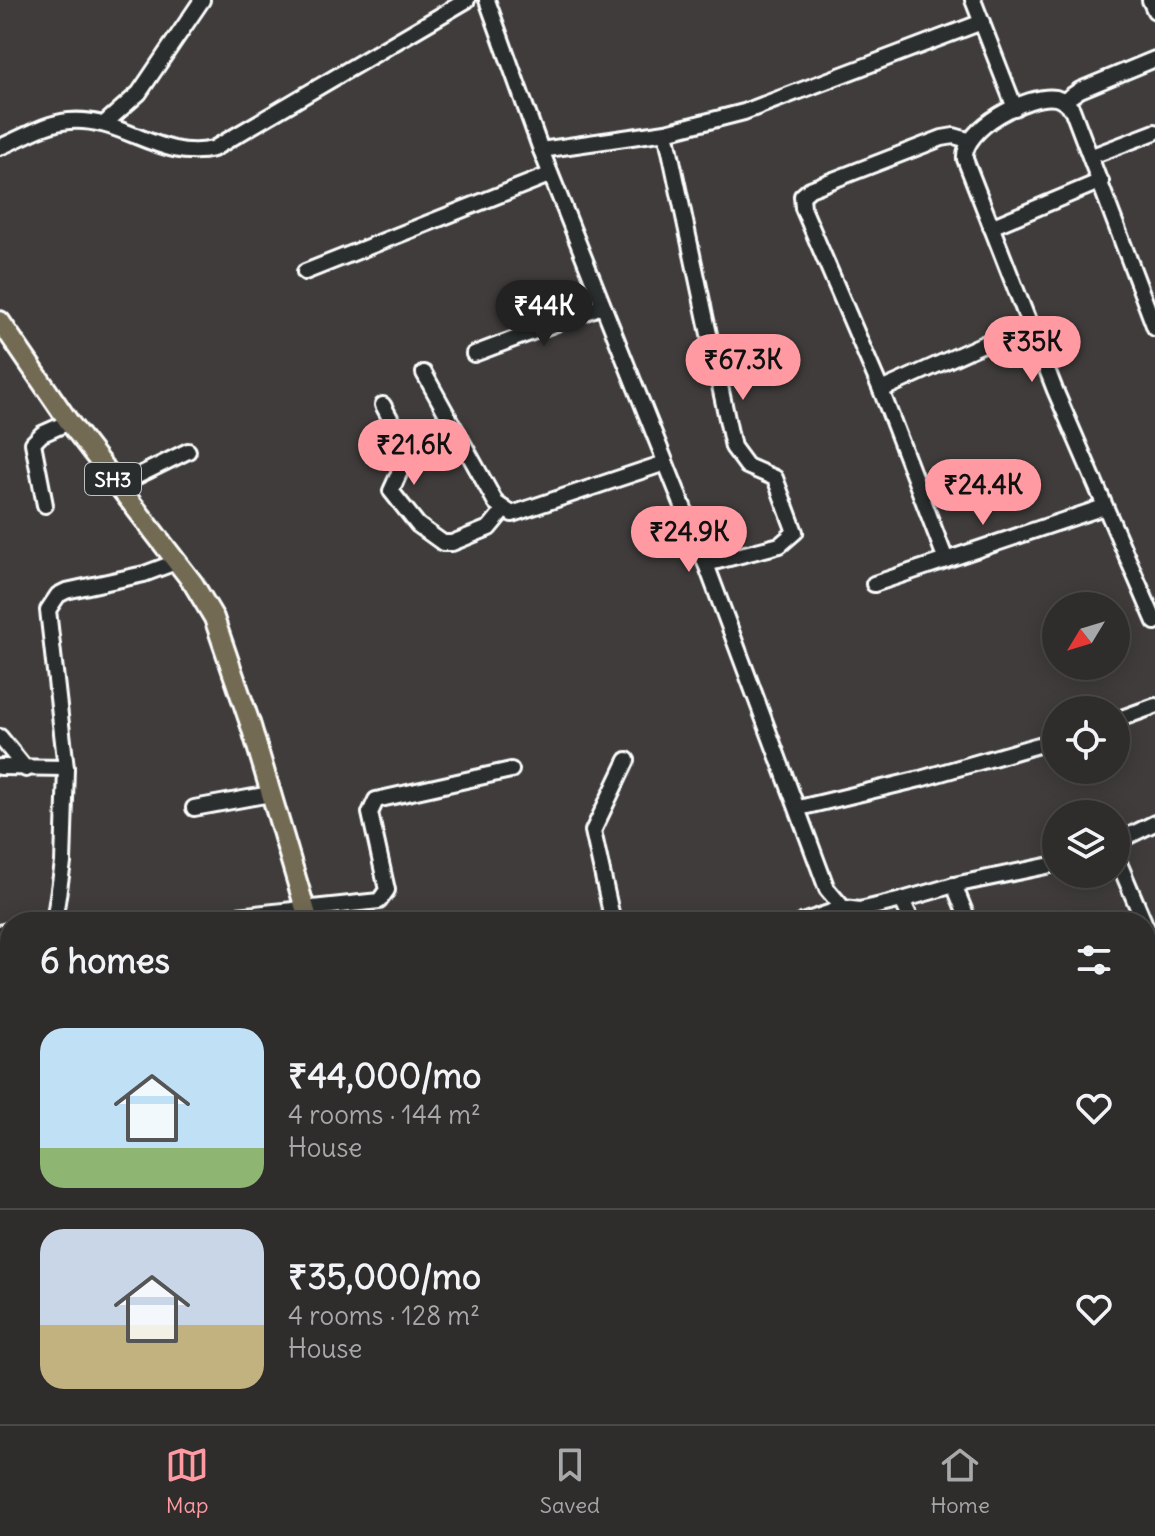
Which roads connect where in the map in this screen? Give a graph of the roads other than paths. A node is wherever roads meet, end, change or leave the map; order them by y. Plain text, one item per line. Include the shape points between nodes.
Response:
1 (202, 0) edge
2 (467, 0) edge
3 (487, 0) edge
4 (973, 0) edge
5 (1150, 0) edge
6 (1155, 11) edge
7 (982, 22) junction
8 (1155, 59) edge
9 (1064, 101) junction
10 (1015, 108) junction
11 (104, 124) junction
12 (666, 132) junction
13 (1155, 132) edge
14 (968, 140) junction
15 (0, 147) edge
16 (541, 150) junction
17 (1092, 156) junction
18 (549, 175) junction
19 (1101, 181) junction
20 (991, 227) junction
21 (305, 272) dead end
22 (1150, 294) edge
23 (602, 306) junction
24 (1028, 324) junction
25 (1155, 328) edge
26 (3, 331) edge
27 (474, 354) dead end
28 (424, 373) dead end
29 (881, 390) junction
30 (383, 405) dead end
31 (69, 422) junction
32 (188, 451) dead end
33 (665, 463) junction
34 (117, 486) junction
35 (45, 505) dead end
36 (1104, 507) junction
37 (503, 511) junction
38 (946, 560) junction
39 (176, 562) junction
40 (706, 564) junction
41 (874, 584) dead end
42 (1155, 622) edge
43 (1155, 706) edge
44 (1130, 715) edge
45 (0, 737) edge
46 (1042, 744) edge
47 (627, 760) dead end
48 (0, 767) edge
49 (66, 768) junction
50 (26, 769) junction
51 (511, 770) dead end
52 (270, 794) junction
53 (194, 808) dead end
54 (799, 808) junction
55 (1155, 823) edge
56 (1130, 835) edge
57 (1042, 867) edge
58 (954, 885) junction
59 (1130, 888) edge
60 (902, 900) junction
61 (843, 908) junction
62 (52, 912) edge
63 (306, 912) edge
64 (322, 912) edge
65 (611, 912) edge
66 (831, 912) edge
67 (907, 912) edge
68 (965, 912) edge
69 (1140, 912) edge

1 - 11 street via 139,93
2 - 11 street via 213,149 163,148
3 - 16 street
4 - 7 street
5 - 6 street
7 - 10 street
7 - 12 street via 764,106
8 - 9 street
9 - 10 street via 1047,98
9 - 17 street
10 - 14 street via 984,124
11 - 15 street via 68,121
12 - 16 street
12 - 40 street via 733,447 747,466 775,478 795,532 780,545
13 - 17 street
14 - 20 street via 965,159
14 - 29 street via 942,138 802,196
16 - 18 street
17 - 19 street
18 - 21 street
18 - 23 street
19 - 20 street
19 - 22 street
20 - 24 street
22 - 25 street
23 - 27 street
23 - 33 street
24 - 29 street
24 - 36 street
26 - 31 main road, SH3
28 - 37 street
29 - 38 street
30 - 37 street via 406,458 391,491 431,537 452,543 489,528
31 - 34 main road, SH3
31 - 35 street via 33,443
32 - 34 street
33 - 37 street via 524,514
33 - 40 street
34 - 39 main road, SH3
36 - 38 street
36 - 42 street
38 - 41 street
39 - 49 street via 66,591 52,602 48,621
39 - 52 main road, SH3 via 223,639
40 - 54 street
43 - 44 street
45 - 50 street
46 - 54 street
47 - 65 street via 593,831
48 - 50 street
49 - 50 street
49 - 62 street via 63,863
51 - 64 street via 376,800 370,813 385,897
52 - 53 street
52 - 63 main road, SH3
54 - 61 street via 827,889
55 - 56 street
57 - 58 street
58 - 60 street
58 - 68 street
59 - 69 street
60 - 61 street via 860,910
60 - 67 street
61 - 66 street

